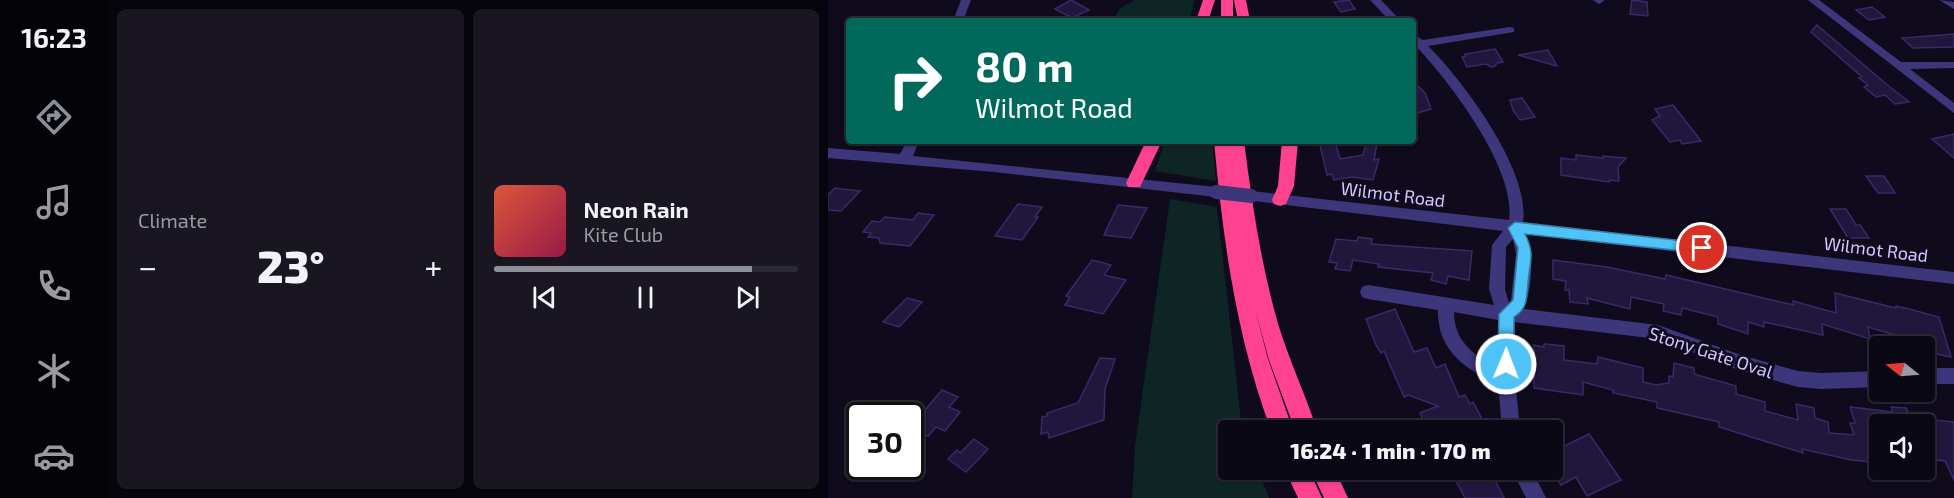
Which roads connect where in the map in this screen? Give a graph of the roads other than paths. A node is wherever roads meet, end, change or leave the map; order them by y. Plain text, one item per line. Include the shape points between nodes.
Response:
1 (966, 0) edge
2 (1209, 0) edge
3 (1215, 0) edge
4 (1227, 0) edge
5 (1240, 0) edge
6 (1375, 0) edge
7 (1813, 0) edge
8 (1944, 0) edge
9 (1954, 6) edge
10 (959, 18) edge
11 (1203, 18) edge
12 (1215, 18) edge
13 (1227, 18) edge
14 (1243, 18) edge
15 (1393, 18) edge
16 (1510, 30) dead end
17 (1417, 41) edge
18 (1899, 66) junction
19 (1954, 66) edge
20 (1954, 110) edge
21 (912, 144) edge
22 (1153, 144) edge
23 (1222, 144) edge
24 (1236, 144) edge
25 (1290, 144) edge
26 (828, 153) edge
27 (905, 159) junction
28 (1134, 183) junction
29 (1280, 200) junction
30 (1515, 228) junction
31 (1954, 278) edge
32 (1368, 292) dead end
33 (1446, 304) junction
34 (1506, 314) junction
35 (1935, 376) edge
36 (1954, 376) edge
37 (1506, 378) junction
38 (1869, 379) edge
39 (1279, 420) edge
40 (1302, 420) edge
41 (1510, 420) edge
42 (1302, 480) edge
43 (1328, 480) edge
44 (1527, 480) edge
45 (1310, 498) edge
46 (1336, 498) edge
47 (1536, 498) edge

1 - 10 street
2 - 11 highway
3 - 12 highway
4 - 13 highway
5 - 14 highway
6 - 15 street
7 - 18 street
8 - 9 street
16 - 17 street
17 - 30 street via 1454,82 1494,148 1515,196
18 - 19 street
18 - 20 street
21 - 27 street
22 - 28 highway
23 - 39 highway via 1237,277 1256,355
24 - 40 highway via 1261,301
25 - 29 highway via 1286,186
26 - 27 street, Wilmot Road
27 - 28 street, Wilmot Road
28 - 29 street, Wilmot Road, bridge
29 - 30 street, Wilmot Road
30 - 31 street, Wilmot Road
30 - 34 street via 1499,244 1497,289
30 - 34 street via 1525,248 1525,267 1520,302
32 - 33 street, Stony Gate Oval
33 - 34 street, Stony Gate Oval
33 - 37 street via 1446,323 1456,349 1484,371
34 - 37 street
34 - 38 street, Stony Gate Oval via 1658,332 1798,379
35 - 36 street
37 - 41 street
42 - 45 highway
43 - 46 highway
44 - 47 street

